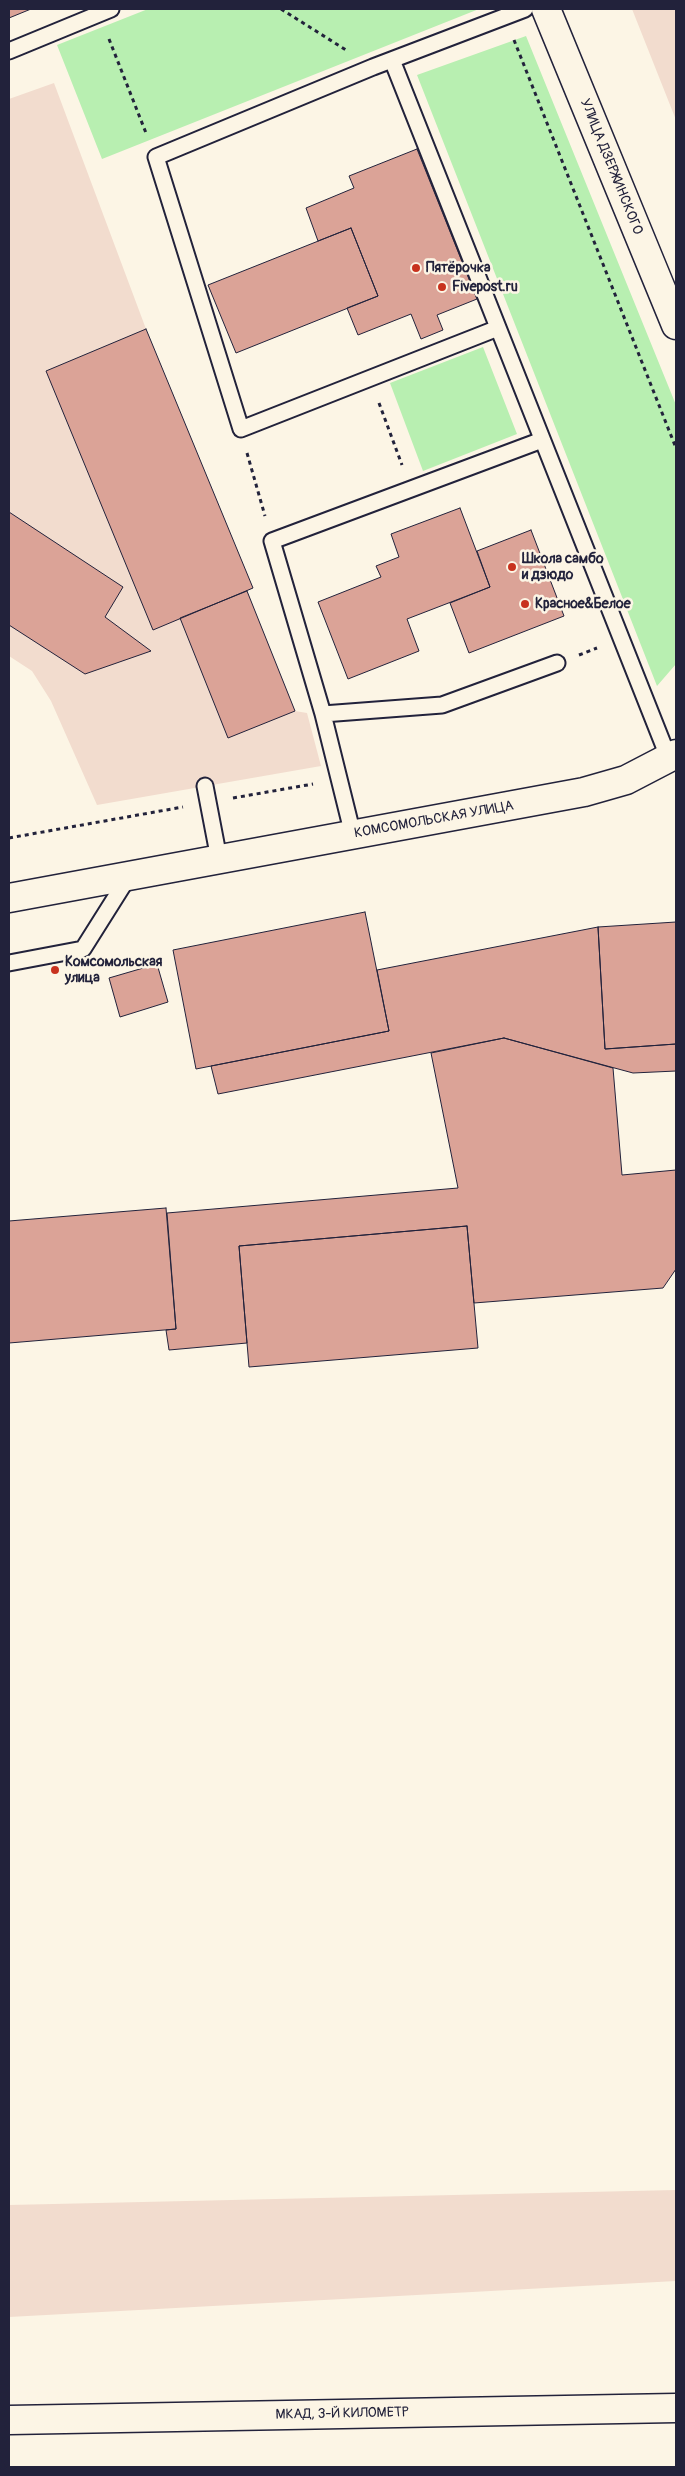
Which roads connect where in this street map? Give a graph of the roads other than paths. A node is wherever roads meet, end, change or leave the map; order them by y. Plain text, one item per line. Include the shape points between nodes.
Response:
1 (525, 9) edge
2 (546, 9) edge
3 (105, 11) edge
4 (9, 51) edge
5 (392, 60) junction
6 (676, 326) edge
7 (498, 328) junction
8 (542, 440) junction
9 (557, 663) road end
10 (323, 714) junction
11 (673, 756) edge
12 (205, 786) dead end
13 (352, 835) junction
14 (219, 859) junction
15 (129, 876) junction
16 (9, 898) edge
17 (9, 962) edge
18 (676, 2408) edge
19 (9, 2420) edge

1 - 5 lane
2 - 6 main road, УЛИЦА ДЗЕРЖИНСКОГО
3 - 4 lane
5 - 7 lane
5 - 7 lane via 156,156 241,429
7 - 8 lane
8 - 10 lane via 272,541
8 - 11 lane via 621,639
9 - 10 lane via 442,705
10 - 13 lane
11 - 13 main road, КОМСОМОЛЬСКАЯ УЛИЦА via 626,780 584,792
12 - 14 lane
13 - 14 main road, КОМСОМОЛЬСКАЯ УЛИЦА
14 - 15 main road, КОМСОМОЛЬСКАЯ УЛИЦА
15 - 16 main road, КОМСОМОЛЬСКАЯ УЛИЦА
15 - 17 lane via 83,949
18 - 19 main road, МКАД, 3-Й КИЛОМЕТР

